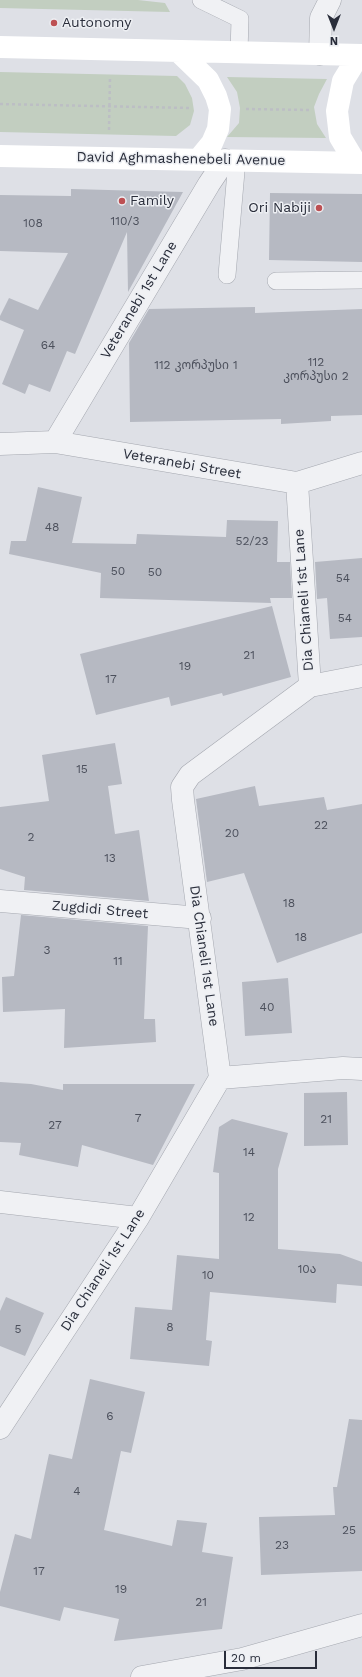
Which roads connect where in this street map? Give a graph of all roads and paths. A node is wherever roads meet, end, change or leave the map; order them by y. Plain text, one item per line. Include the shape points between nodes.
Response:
1 (201, 0) edge
2 (330, 0) edge
3 (0, 47) edge
4 (178, 50) junction
5 (239, 53) junction
6 (320, 54) junction
7 (360, 55) edge
8 (110, 75) dead end
9 (0, 104) edge
10 (110, 106) junction
11 (220, 108) junction
12 (337, 111) junction
13 (109, 135) dead end
14 (0, 156) edge
15 (198, 160) junction
16 (231, 160) junction
17 (359, 163) edge
18 (227, 275) dead end
19 (362, 280) edge
20 (276, 282) dead end
21 (55, 442) junction
22 (0, 444) edge
23 (362, 463) edge
24 (297, 483) junction
25 (362, 676) edge
26 (310, 686) junction
27 (0, 901) edge
28 (200, 918) junction
29 (362, 1069) edge
30 (220, 1078) junction
31 (0, 1202) edge
32 (138, 1218) junction
33 (0, 1428) edge
34 (362, 1625) edge
35 (142, 1677) edge

1 - 5 lane via 240,19
2 - 6 street via 321,18
3 - 4 main road
4 - 5 main road
4 - 11 main road via 208,80
5 - 6 main road
6 - 7 main road
7 - 12 main road via 343,81
8 - 10 path
9 - 10 path
10 - 11 path
10 - 13 path
11 - 12 path
11 - 15 main road via 218,129 212,143
12 - 17 main road via 340,137
14 - 15 main road, David Aghmashenebeli Avenue
15 - 16 main road, David Aghmashenebeli Avenue
16 - 17 main road, David Aghmashenebeli Avenue
16 - 18 lane
16 - 21 street, Veteranebi 1st Lane via 208,184
19 - 20 lane
21 - 22 street, Veteranebi Street
21 - 24 street, Veteranebi Street
23 - 24 street, Veteranebi Street
24 - 26 street, Dia Chianeli 1st Lane
25 - 26 street
26 - 28 street, Dia Chianeli 1st Lane via 190,775 182,787
27 - 28 street, Zugdidi Street
28 - 30 street, Dia Chianeli 1st Lane
29 - 30 street via 343,1068
30 - 32 street, Dia Chianeli 1st Lane
31 - 32 street
32 - 33 street, Dia Chianeli 1st Lane
34 - 35 street via 242,1659

